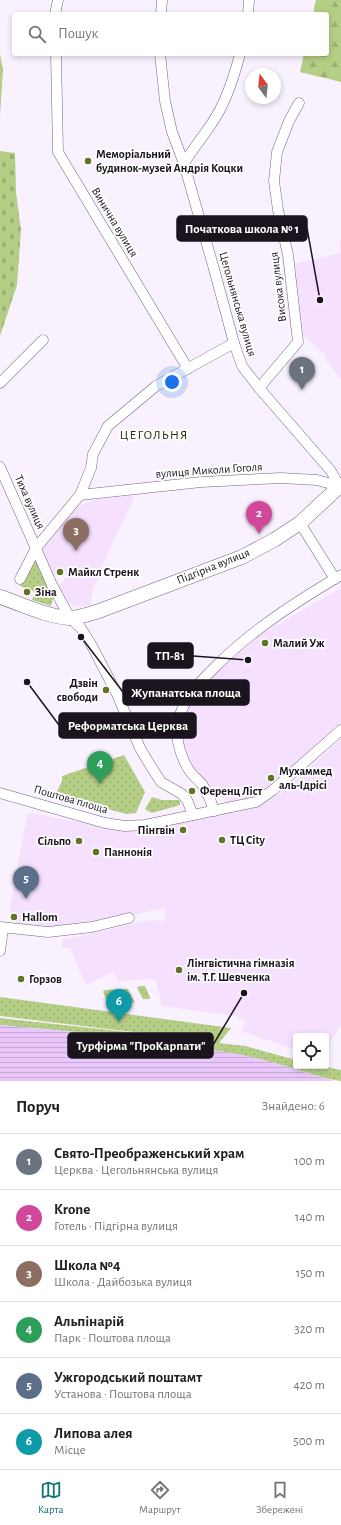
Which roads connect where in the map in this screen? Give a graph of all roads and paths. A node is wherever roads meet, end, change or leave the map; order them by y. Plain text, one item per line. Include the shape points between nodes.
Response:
1 (58, 0) edge
2 (162, 0) edge
3 (249, 0) edge
4 (55, 12) edge
5 (161, 12) edge
6 (248, 12) edge
7 (56, 56) edge
8 (160, 56) edge
9 (239, 56) edge
10 (299, 103) dead end
11 (184, 164) junction
12 (43, 340) dead end
13 (234, 343) junction
14 (188, 369) junction
15 (0, 383) edge
16 (259, 388) junction
17 (0, 467) edge
18 (340, 486) edge
19 (80, 494) junction
20 (300, 524) junction
21 (36, 548) junction
22 (338, 577) edge
23 (20, 579) dead end
24 (0, 597) edge
25 (70, 618) junction
26 (341, 730) edge
27 (0, 793) edge
28 (214, 810) junction
29 (193, 814) junction
30 (130, 918) dead end
31 (2, 927) edge
32 (0, 951) edge

1 - 4 street
2 - 5 street
3 - 6 street
7 - 14 street, Винична вулиця via 58,152
8 - 11 street, Цегольнянська вулиця via 165,102 172,132
9 - 11 street via 213,122
10 - 16 street, Висока вулиця via 277,152 274,181 290,266 298,342
11 - 13 street, Цегольнянська вулиця
12 - 15 street
13 - 14 street
13 - 16 street, Цегольнянська вулиця via 242,366
14 - 19 street via 156,386 108,426 93,454
16 - 18 street, Цегольнянська вулиця via 331,471
17 - 21 street, Тиха вулиця
18 - 19 street, вулиця Миколи Гоголя via 317,480 281,478 201,482
18 - 20 main road, Підгірна вулиця
19 - 21 street
20 - 22 street
20 - 25 main road, Підгірна вулиця via 274,540 222,565 99,611
21 - 23 street
21 - 25 street, Тиха вулиця via 52,586
22 - 28 street via 256,630 203,678 189,696 178,723 180,750 186,766 201,784
24 - 25 main road via 53,616
25 - 29 street, Тиха вулиця via 81,628 92,646 150,765 161,782 182,794
26 - 28 street, Поштова площа via 262,799 247,805
27 - 29 street, Поштова площа via 105,823 125,826
28 - 29 street, Поштова площа
30 - 31 street via 92,927 48,932
31 - 32 street

